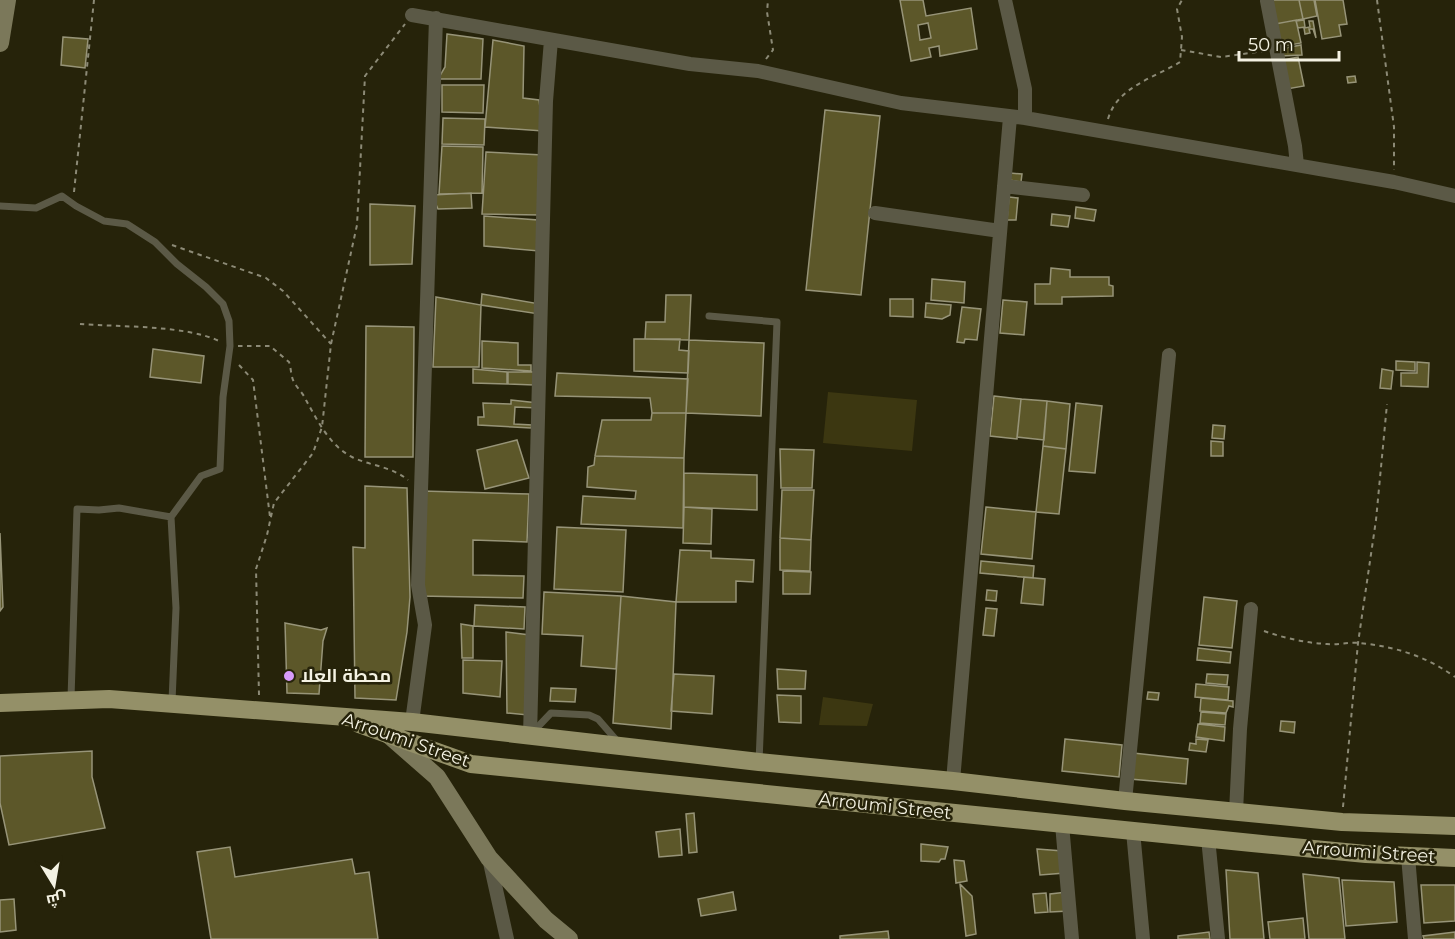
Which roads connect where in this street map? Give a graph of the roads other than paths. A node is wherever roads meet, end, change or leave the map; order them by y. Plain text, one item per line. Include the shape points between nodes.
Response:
1 (8, 0) edge
2 (1005, 0) edge
3 (1266, 1) edge
4 (412, 15) road end
5 (436, 18) junction
6 (551, 40) junction
7 (0, 43) edge
8 (1010, 117) junction
9 (1026, 118) junction
10 (1297, 165) junction
11 (1004, 186) junction
12 (1083, 195) dead end
13 (1455, 196) edge
14 (0, 206) edge
15 (875, 213) dead end
16 (1000, 231) junction
17 (709, 315) dead end
18 (1169, 355) dead end
19 (171, 517) junction
20 (1251, 609) dead end
21 (71, 701) junction
22 (0, 704) edge
23 (172, 704) junction
24 (334, 715) junction
25 (412, 722) junction
26 (389, 735) junction
27 (530, 736) junction
28 (621, 747) junction
29 (759, 762) junction
30 (953, 781) junction
31 (1125, 801) junction
32 (1236, 812) junction
33 (1255, 814) junction
34 (1062, 824) junction
35 (1455, 826) edge
36 (1133, 831) junction
37 (1208, 838) junction
38 (1252, 843) junction
39 (1408, 856) junction
40 (489, 858) junction
41 (1455, 858) edge
42 (507, 939) edge
43 (569, 939) edge
44 (1072, 939) edge
45 (1143, 939) edge
46 (1218, 939) edge
47 (1415, 939) edge

1 - 7 main road
2 - 9 street via 1025,88
3 - 10 street
4 - 5 street
5 - 6 street
5 - 25 street via 418,585 425,625
6 - 8 street via 690,64 758,71 901,103
6 - 27 street via 546,101
8 - 9 street
8 - 11 street
9 - 10 street
10 - 13 street
11 - 12 street
11 - 16 street
14 - 19 lane via 36,208 62,196 104,220 127,224 155,242 223,304 229,321 230,346 220,469 201,476
15 - 16 street
16 - 30 street
17 - 29 lane via 777,322
18 - 31 street
19 - 21 lane via 119,508 77,509
19 - 23 lane via 176,608
20 - 32 street via 1239,729
21 - 22 main road
21 - 23 main road via 109,699
23 - 24 main road
24 - 25 main road, Arroumi Street
24 - 26 main road, Arroumi Street
25 - 27 main road, Arroumi Street
26 - 34 main road, Arroumi Street via 471,764
26 - 40 main road via 437,777
27 - 28 main road, Arroumi Street
27 - 28 lane via 550,713 589,715 598,718
28 - 29 main road, Arroumi Street
29 - 30 main road, Arroumi Street
30 - 31 main road, Arroumi Street
31 - 32 main road, Arroumi Street
32 - 33 main road, Arroumi Street
33 - 35 main road, Arroumi Street
33 - 38 main road
34 - 36 main road, Arroumi Street
34 - 44 street
36 - 37 main road, Arroumi Street
36 - 45 street
37 - 38 main road, Arroumi Street
37 - 46 street
38 - 39 main road, Arroumi Street
39 - 41 main road, Arroumi Street
39 - 47 street
40 - 42 street
40 - 43 main road via 546,920

